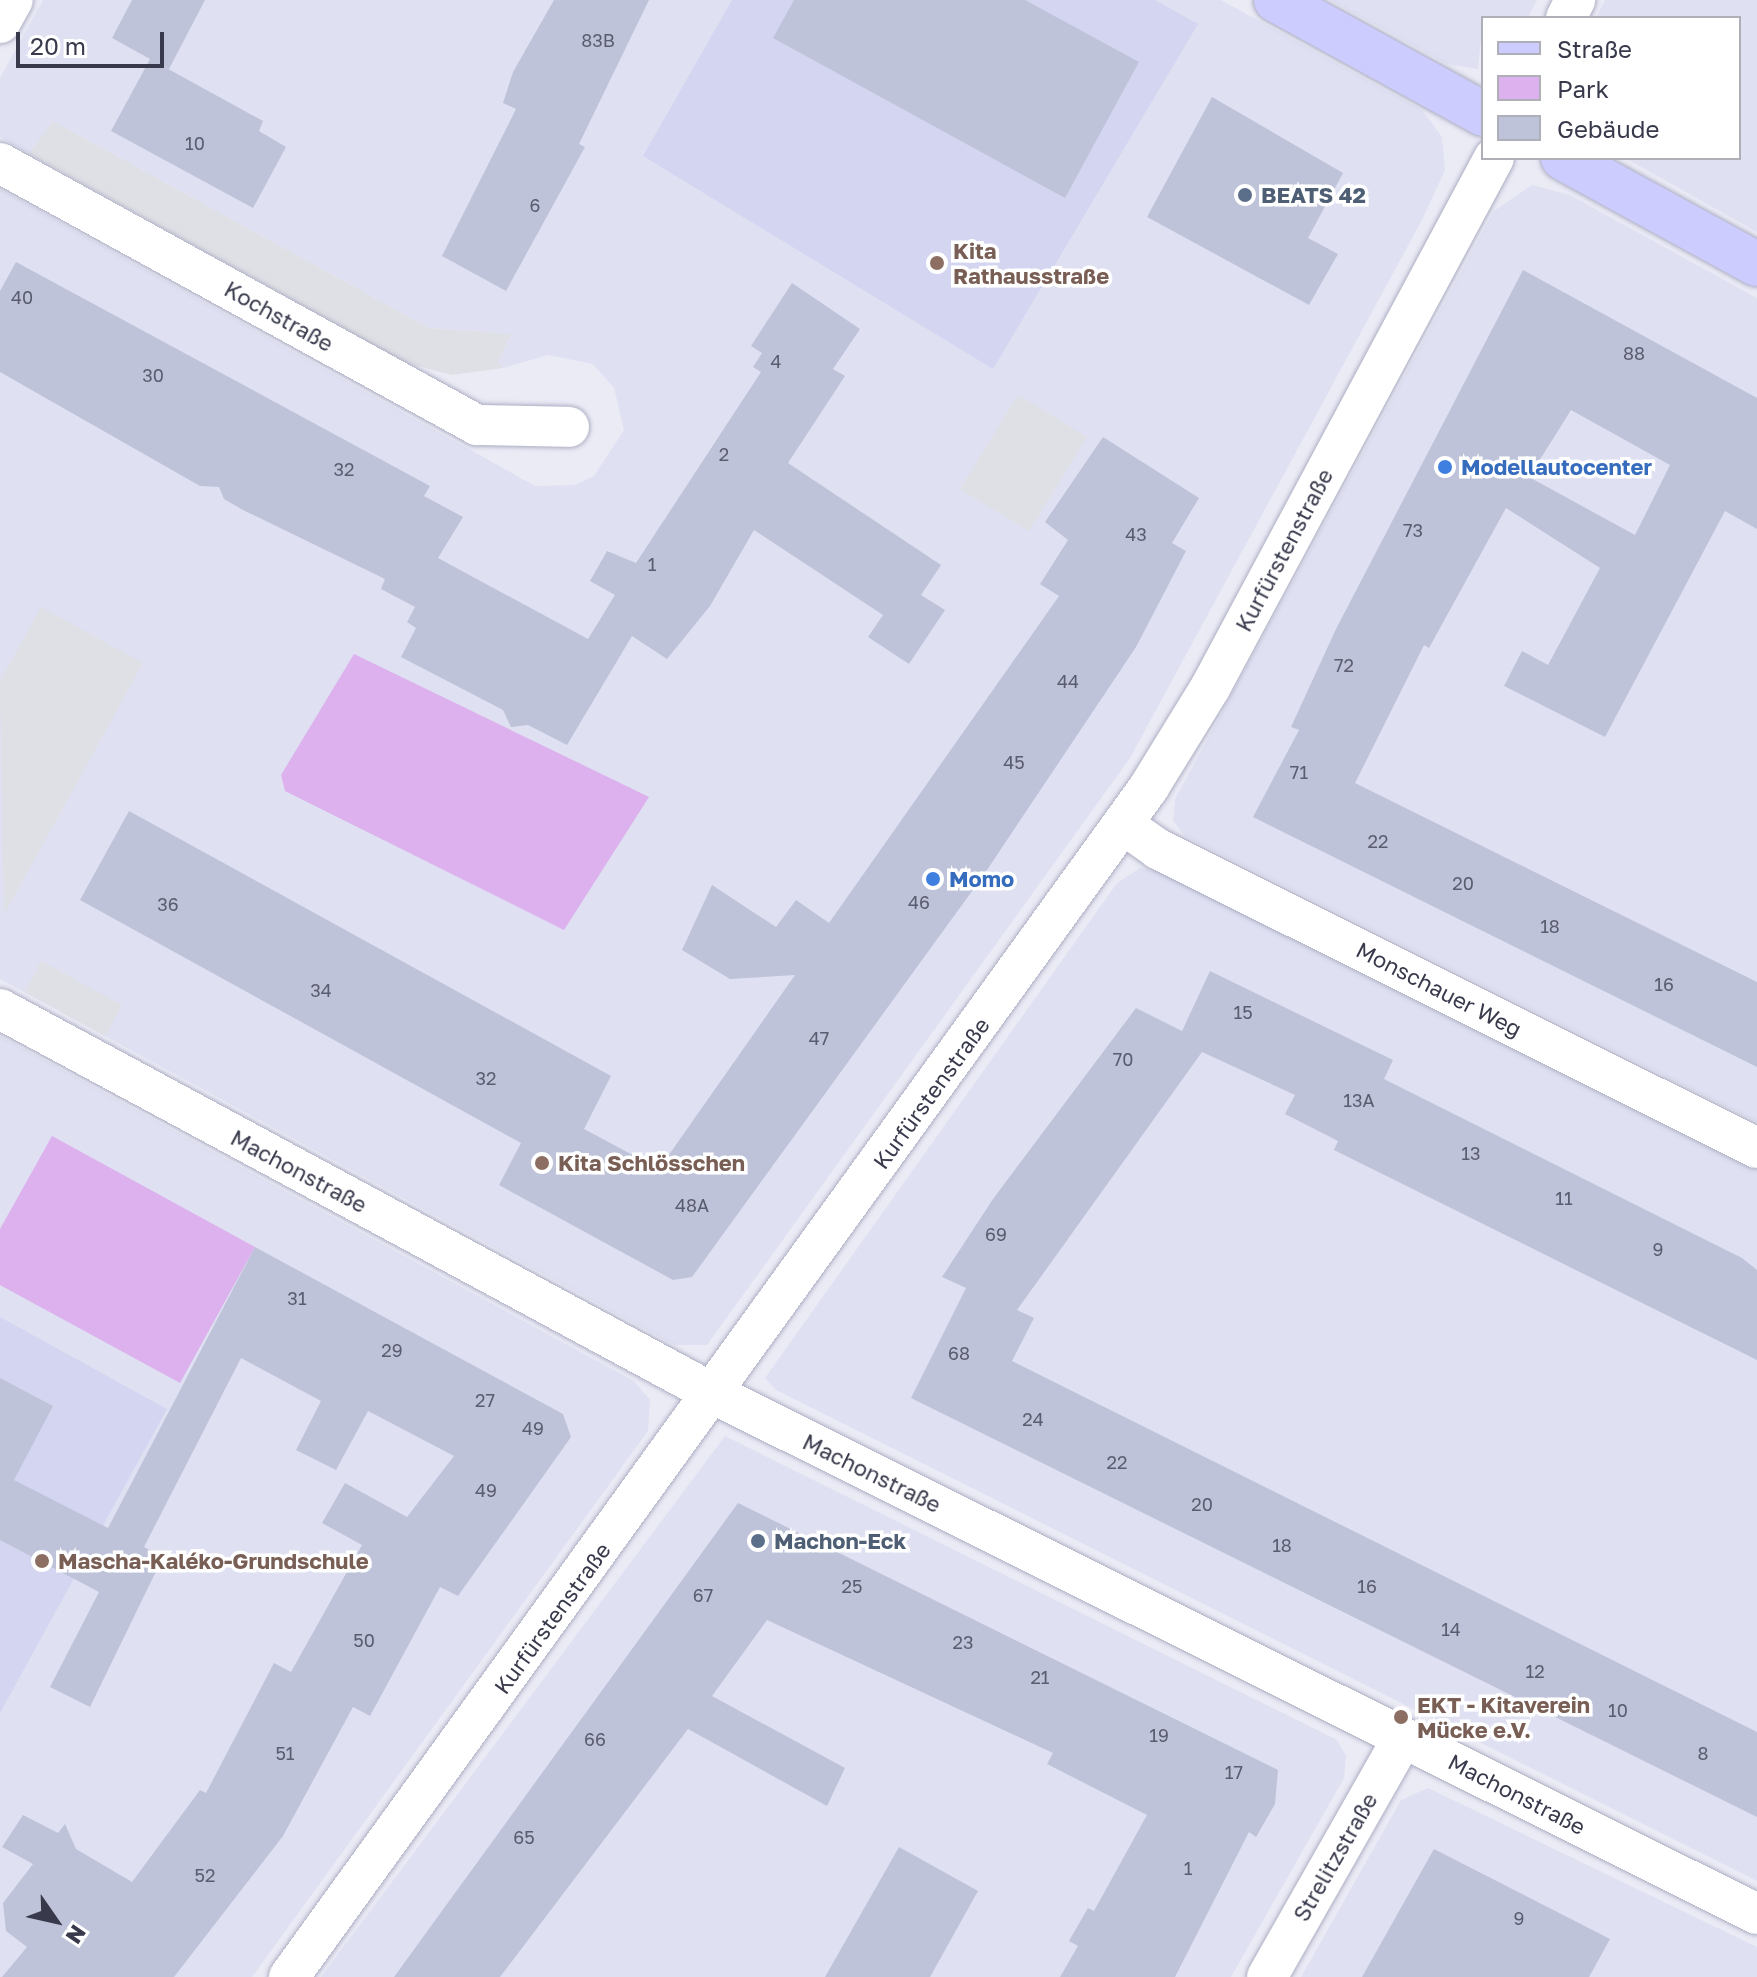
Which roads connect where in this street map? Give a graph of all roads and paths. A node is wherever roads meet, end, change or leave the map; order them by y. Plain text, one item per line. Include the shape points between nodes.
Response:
1 (13, 0) edge
2 (1276, 0) edge
3 (0, 23) edge
4 (1481, 113) edge
5 (1493, 160) edge
6 (1567, 160) edge
7 (0, 163) edge
8 (1757, 264) edge
9 (569, 427) dead end
10 (1124, 825) junction
11 (0, 1009) edge
12 (1757, 1148) edge
13 (714, 1394) junction
14 (1403, 1738) junction
15 (1757, 1914) edge
16 (289, 1977) edge
17 (1267, 1977) edge

1 - 3 street
2 - 4 main road
5 - 10 street, Kurfürstenstraße via 1210,688
6 - 8 main road
7 - 9 street, Kochstraße via 477,425
10 - 12 street, Monschauer Weg via 1158,849
10 - 13 street, Kurfürstenstraße
11 - 13 street, Machonstraße
13 - 14 street, Machonstraße
13 - 16 street, Kurfürstenstraße
14 - 15 street, Machonstraße
14 - 17 street, Strelitzstraße

